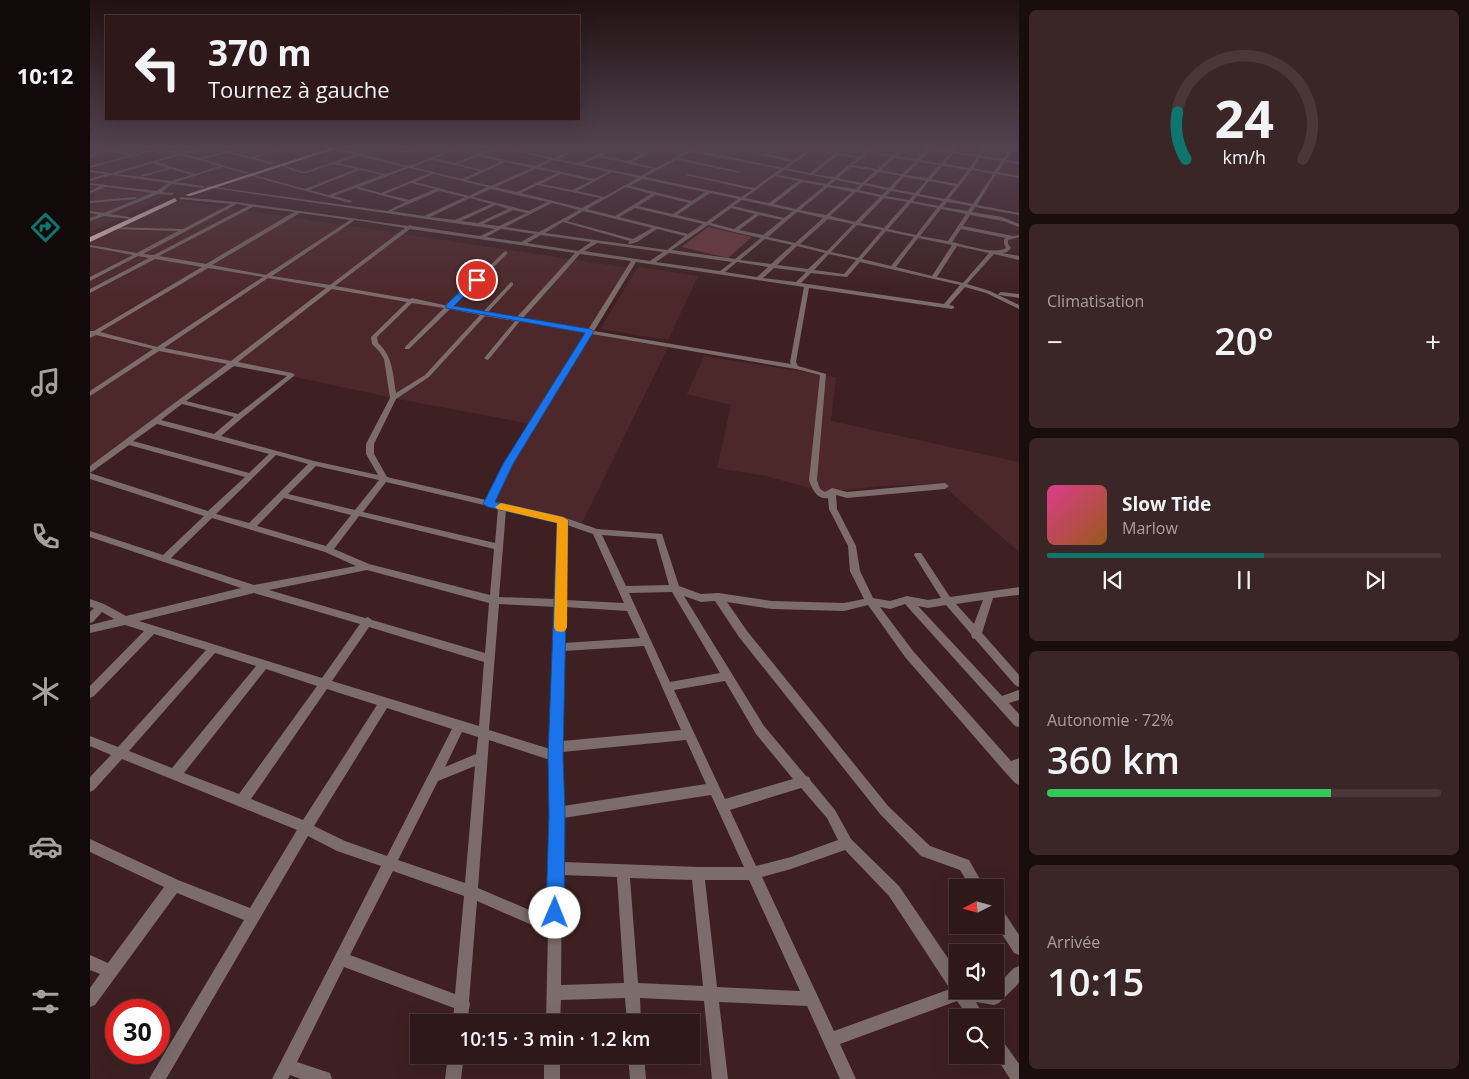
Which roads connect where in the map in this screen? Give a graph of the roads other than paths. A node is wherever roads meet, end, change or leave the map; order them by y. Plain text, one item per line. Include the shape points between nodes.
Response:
1 (174, 198) edge
2 (174, 198) edge
3 (198, 198) edge
4 (288, 198) edge
5 (323, 198) edge
6 (338, 198) edge
7 (396, 198) edge
8 (418, 198) edge
9 (466, 198) edge
10 (474, 198) edge
11 (536, 198) edge
12 (604, 198) edge
13 (647, 198) edge
14 (673, 198) edge
15 (674, 198) edge
16 (700, 198) edge
17 (738, 198) edge
18 (778, 198) edge
19 (812, 198) edge
20 (848, 198) edge
21 (881, 198) edge
22 (894, 198) edge
23 (913, 198) edge
24 (937, 198) edge
25 (977, 198) edge
26 (981, 198) edge
27 (138, 199) joint
28 (741, 199) junction
29 (945, 200) junction
30 (90, 202) edge
31 (314, 202) junction
32 (410, 202) junction
33 (551, 202) junction
34 (667, 202) dead end
35 (910, 202) junction
36 (236, 203) junction
37 (321, 203) junction
38 (693, 203) junction
39 (495, 204) junction
40 (251, 205) junction
41 (770, 205) junction
42 (973, 205) junction
43 (634, 206) junction
44 (660, 206) dead end
45 (730, 207) junction
46 (513, 208) junction
47 (940, 208) junction
48 (990, 208) junction
49 (583, 210) junction
50 (654, 211) junction
51 (797, 211) junction
52 (90, 212) edge
53 (298, 212) junction
54 (388, 212) junction
55 (306, 213) junction
56 (531, 213) junction
57 (969, 213) junction
58 (103, 214) junction
59 (758, 214) junction
60 (1019, 214) edge
61 (674, 215) junction
62 (424, 217) junction
63 (826, 217) junction
64 (128, 218) junction
65 (615, 218) junction
66 (354, 219) junction
67 (90, 220) edge
68 (786, 220) junction
69 (1006, 220) junction
70 (564, 221) junction
71 (456, 222) junction
72 (855, 223) junction
73 (707, 224) junction
74 (478, 225) junction
75 (1019, 226) edge
76 (960, 227) junction
77 (114, 228) junction
78 (408, 228) junction
79 (501, 228) junction
80 (656, 228) junction
81 (185, 230) junction
82 (885, 230) junction
83 (734, 231) junction
84 (541, 233) junction
85 (689, 236) junction
86 (916, 236) junction
87 (1017, 237) edge
88 (90, 238) edge
89 (480, 238) junction
90 (764, 238) junction
91 (596, 241) junction
92 (634, 241) junction
93 (521, 244) junction
94 (949, 244) junction
95 (627, 245) junction
96 (955, 245) junction
97 (90, 246) edge
98 (795, 246) junction
99 (668, 251) junction
100 (140, 253) junction
101 (505, 253) dead end
102 (578, 253) junction
103 (828, 253) junction
104 (992, 253) junction
105 (156, 256) junction
106 (1019, 258) edge
107 (859, 260) junction
108 (634, 261) junction
109 (737, 261) junction
110 (651, 263) junction
111 (210, 265) junction
112 (773, 266) junction
113 (892, 268) junction
114 (809, 271) junction
115 (721, 273) junction
116 (270, 276) junction
117 (933, 278) junction
118 (90, 279) edge
119 (758, 279) junction
120 (510, 284) dead end
121 (797, 284) junction
122 (964, 285) junction
123 (807, 286) junction
124 (333, 287) junction
125 (90, 291) edge
126 (988, 292) junction
127 (1019, 296) edge
128 (412, 300) junction
129 (1018, 305) edge
130 (944, 306) junction
131 (449, 307) junction
132 (952, 307) dead end
133 (483, 312) junction
134 (519, 319) junction
135 (590, 331) junction
136 (92, 333) edge
137 (159, 348) junction
138 (407, 348) dead end
139 (487, 358) dead end
140 (234, 364) junction
141 (796, 367) junction
142 (90, 394) edge
143 (393, 398) junction
144 (181, 402) junction
145 (239, 416) junction
146 (155, 421) junction
147 (216, 437) junction
148 (127, 442) junction
149 (275, 452) junction
150 (314, 463) junction
151 (90, 470) edge
152 (90, 476) edge
153 (250, 476) junction
154 (384, 479) junction
155 (945, 486) dead end
156 (832, 492) junction
157 (282, 495) junction
158 (488, 504) junction
159 (502, 507) junction
160 (358, 512) junction
161 (211, 516) junction
162 (563, 520) junction
163 (250, 527) junction
164 (596, 532) junction
165 (90, 534) edge
166 (498, 547) junction
167 (328, 550) junction
168 (918, 555) dead end
169 (164, 560) junction
170 (367, 568) junction
171 (674, 588) junction
172 (254, 589) junction
173 (623, 590) junction
174 (1019, 591) edge
175 (989, 595) junction
176 (718, 597) junction
177 (494, 600) junction
178 (870, 600) junction
179 (907, 600) junction
180 (946, 600) junction
181 (90, 603) edge
182 (561, 604) junction
183 (102, 607) junction
184 (630, 607) junction
185 (90, 619) edge
186 (126, 621) junction
187 (368, 621) junction
188 (90, 629) edge
189 (152, 629) junction
190 (976, 635) junction
191 (646, 642) junction
192 (560, 647) junction
193 (214, 648) junction
194 (490, 659) junction
195 (264, 664) junction
196 (726, 676) junction
197 (1019, 682) edge
198 (324, 683) junction
199 (668, 687) junction
200 (90, 694) edge
201 (1019, 695) edge
202 (385, 702) junction
203 (1000, 702) junction
204 (1019, 722) edge
205 (460, 726) junction
206 (484, 733) junction
207 (689, 734) junction
208 (90, 741) edge
209 (556, 752) junction
210 (119, 753) junction
211 (482, 757) junction
212 (1014, 766) edge
213 (175, 774) junction
214 (434, 777) junction
215 (1019, 779) edge
216 (805, 781) junction
217 (90, 786) edge
218 (714, 789) junction
219 (242, 801) junction
220 (722, 806) junction
221 (557, 813) junction
222 (305, 829) junction
223 (847, 843) junction
224 (90, 845) edge
225 (390, 862) junction
226 (556, 868) junction
227 (623, 871) junction
228 (753, 873) junction
229 (698, 874) junction
230 (973, 879) edge
231 (174, 884) junction
232 (471, 892) junction
233 (252, 916) junction
234 (1004, 925) edge
235 (555, 928) junction
236 (1019, 948) edge
237 (341, 959) junction
238 (90, 962) edge
239 (110, 972) junction
240 (1019, 973) edge
241 (949, 975) edge
242 (1004, 988) edge
243 (632, 990) junction
244 (554, 993) junction
245 (949, 994) edge
246 (711, 995) junction
247 (811, 999) junction
248 (90, 1000) edge
249 (463, 1004) junction
250 (461, 1014) edge
251 (553, 1014) edge
252 (634, 1014) edge
253 (830, 1040) junction
254 (1004, 1056) edge
255 (455, 1064) edge
256 (552, 1064) edge
257 (637, 1064) edge
258 (283, 1073) edge
259 (1019, 1078) edge
260 (157, 1079) edge
261 (324, 1079) edge
262 (453, 1079) edge
263 (552, 1079) edge
264 (638, 1079) edge
265 (720, 1079) edge
266 (848, 1079) edge

1 - 64 highway
2 - 77 highway
3 - 36 street
4 - 31 street
5 - 31 street
6 - 54 street
7 - 32 street
8 - 32 street
9 - 62 street
10 - 39 street
11 - 33 street
12 - 49 street
13 - 43 street
14 - 34 street
15 - 38 street
16 - 38 street
17 - 28 street
18 - 41 street
19 - 51 street
20 - 63 street
21 - 72 street
22 - 35 street
23 - 35 street
24 - 29 street
25 - 42 street
26 - 48 street
27 - 30 street
27 - 58 street
28 - 41 street
28 - 45 street
29 - 42 street
29 - 47 street
31 - 37 street
32 - 54 street
33 - 49 street
33 - 56 street
35 - 47 street
35 - 82 street
36 - 40 street
36 - 81 street
37 - 54 street
37 - 55 street
38 - 61 street
39 - 46 street
39 - 71 street
40 - 53 street
40 - 105 street
41 - 51 street
42 - 48 street
42 - 57 street
43 - 50 street
43 - 65 street
44 - 50 street
45 - 59 street
45 - 73 street
46 - 56 street
46 - 74 street
47 - 57 street
47 - 86 street
48 - 60 street
48 - 69 street
49 - 65 street
49 - 70 street
50 - 61 street
51 - 63 street
51 - 68 street
52 - 58 street
53 - 55 street
53 - 111 street
54 - 62 street
55 - 66 street
56 - 79 street
57 - 69 street
57 - 76 street
58 - 64 street
58 - 67 street
59 - 68 street
59 - 83 street
61 - 73 street
62 - 71 street
62 - 78 street
63 - 72 street
63 - 98 street
64 - 88 highway
65 - 80 street
66 - 78 street
66 - 116 street
68 - 90 street
69 - 75 street
70 - 84 street
70 - 92 street
71 - 74 street
72 - 82 street
72 - 103 street
73 - 83 street
73 - 85 street
74 - 79 street
76 - 87 street
76 - 94 street
77 - 81 street
77 - 88 highway
78 - 89 street
78 - 124 street
79 - 84 street
79 - 89 street
80 - 85 street
80 - 92 street
81 - 100 street
82 - 86 street
82 - 107 street
83 - 90 street
84 - 91 street
84 - 93 street
85 - 99 street
86 - 94 street
86 - 113 street
87 - 104 street via 1006,239 1009,248 1005,251
89 - 93 street
90 - 98 street
90 - 109 street
91 - 95 street
91 - 102 street
92 - 95 street
93 - 102 street
94 - 96 street
95 - 99 street
96 - 104 street
96 - 117 street
97 - 100 street
98 - 103 street
98 - 112 street
99 - 109 street
99 - 110 street
100 - 105 street
100 - 118 street
101 - 131 street
102 - 108 street
102 - 134 street
103 - 107 street
103 - 114 street
104 - 106 street
104 - 122 street
105 - 111 street
105 - 125 street
107 - 113 street
107 - 114 street via 845,276
108 - 110 street
108 - 135 street
109 - 112 street
109 - 115 street
110 - 115 street
111 - 116 street
111 - 136 street
112 - 114 street
112 - 119 street
113 - 117 street
114 - 121 street
115 - 119 street
116 - 124 street
116 - 137 street
117 - 122 street
119 - 121 street
120 - 133 street
121 - 123 street
122 - 126 street
122 - 130 street
123 - 130 street
123 - 141 street via 793,362
124 - 128 street
124 - 140 street
126 - 127 street
126 - 129 street
128 - 131 street
128 - 143 street via 374,337 375,344 388,359
130 - 132 street
131 - 133 street
131 - 138 street
133 - 134 street
133 - 143 street via 427,376
134 - 135 street
134 - 139 street
135 - 141 street
135 - 158 street via 508,464
136 - 137 street
137 - 140 street
137 - 142 street
140 - 144 street
140 - 145 street via 292,375
141 - 156 street via 823,374 814,480 820,494 825,496
143 - 154 street via 370,444 370,454
144 - 145 street
144 - 146 street
145 - 147 street
146 - 147 street
146 - 148 street
147 - 149 street
148 - 151 street
148 - 153 street
149 - 150 street
149 - 153 street
150 - 154 street
150 - 157 street
152 - 161 street
153 - 161 street
154 - 158 street
154 - 160 street
155 - 156 street via 847,495
156 - 178 street via 833,510 852,546 855,571
157 - 160 street
157 - 163 street
158 - 159 street
159 - 162 street
159 - 166 street
160 - 166 street
160 - 167 street
161 - 163 street
161 - 169 street
162 - 164 street
162 - 182 street
163 - 167 street
164 - 171 street via 659,536
164 - 173 street
165 - 169 street
166 - 177 street
167 - 170 street
168 - 180 street
169 - 172 street
170 - 172 street
170 - 177 street
171 - 173 street
171 - 176 street via 701,598
171 - 196 street
172 - 186 street
172 - 187 street
173 - 184 street
174 - 175 street
175 - 180 street
175 - 190 street
176 - 178 street via 772,605 844,607
176 - 230 street via 884,810 926,851 964,865
177 - 182 street
177 - 194 street
178 - 179 street via 890,606
178 - 212 street via 910,654
179 - 180 street via 928,604
179 - 203 street
180 - 190 street
181 - 183 street
182 - 184 street
182 - 192 street
183 - 185 street
183 - 186 street
184 - 191 street
186 - 188 street
186 - 189 street
187 - 194 street
187 - 198 street
189 - 193 street
189 - 200 street
190 - 197 street
191 - 192 street
191 - 199 street
192 - 209 street
193 - 195 street
193 - 210 street
194 - 206 street
195 - 198 street
195 - 213 street
196 - 199 street
196 - 216 street via 760,730
198 - 202 street
198 - 219 street
199 - 207 street
201 - 203 street
202 - 205 street
202 - 222 street
203 - 204 street
205 - 206 street
205 - 214 street
206 - 209 street
206 - 211 street
207 - 209 street
207 - 218 street
208 - 210 street
209 - 221 street
210 - 213 street
210 - 217 street
211 - 214 street
211 - 232 street
212 - 215 street
213 - 219 street
214 - 225 street
216 - 220 street
216 - 223 street via 831,814
218 - 220 street
218 - 221 street
219 - 222 street
220 - 228 street
221 - 226 street
222 - 225 street
222 - 233 street
223 - 228 street
223 - 241 street via 894,891
224 - 231 street
225 - 232 street
225 - 237 street
226 - 227 street
226 - 235 street
227 - 229 street
227 - 243 street
228 - 229 street
228 - 247 street
229 - 246 street
231 - 233 street
231 - 239 street
232 - 235 street
232 - 249 street
233 - 260 street
234 - 236 street
235 - 244 street
237 - 249 street
237 - 258 street
238 - 239 street
239 - 248 street
240 - 242 street
243 - 244 street
243 - 246 street
243 - 252 street
244 - 251 street
245 - 253 street
246 - 247 street
246 - 265 street
247 - 253 street
249 - 250 street
253 - 266 street
254 - 259 street
255 - 262 street
256 - 263 street
257 - 264 street
258 - 261 street

